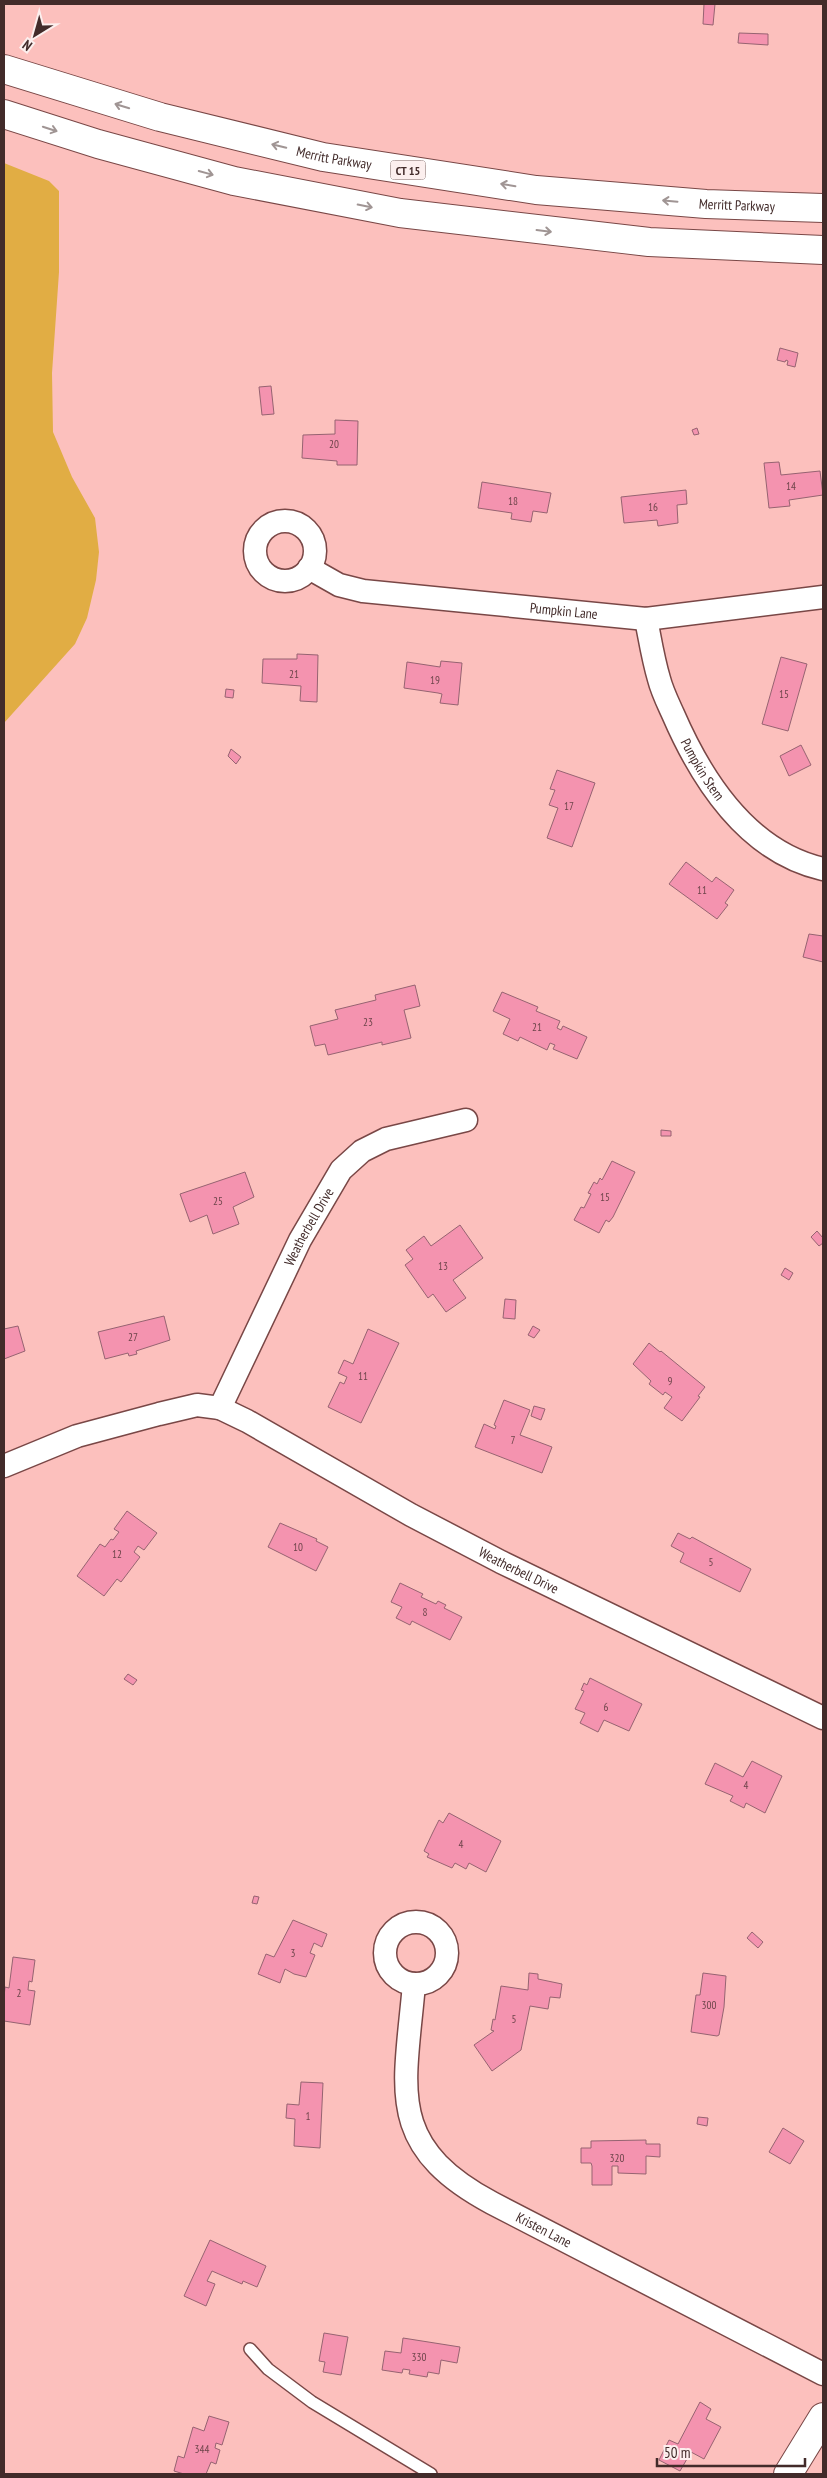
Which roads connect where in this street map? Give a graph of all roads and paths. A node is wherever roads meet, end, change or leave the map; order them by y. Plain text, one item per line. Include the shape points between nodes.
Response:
1 (4, 69) edge
2 (4, 114) edge
3 (823, 208) edge
4 (823, 250) edge
5 (309, 568) dead end
6 (823, 597) edge
7 (646, 619) junction
8 (823, 869) edge
9 (466, 1120) dead end
10 (220, 1408) junction
11 (4, 1466) edge
12 (823, 1718) edge
13 (414, 1984) dead end
14 (250, 2349) dead end
15 (823, 2374) edge
16 (823, 2417) edge
17 (431, 2474) edge
18 (788, 2474) edge

3 -> 1 main road, Merritt Parkway / CT 15 via 706,204 536,190 323,157 160,117
2 -> 4 main road via 98,144 234,181 400,213 623,240
5 - 7 street, Pumpkin Lane via 339,585 363,591
6 - 7 street, Pumpkin Lane
7 - 8 street, Pumpkin Stem via 659,680 680,731 707,781 740,821 770,847
9 - 10 street, Weatherbell Drive via 386,1139 362,1151 341,1170 300,1240
10 - 11 street, Weatherbell Drive via 197,1405 150,1416 77,1436
10 - 12 street, Weatherbell Drive via 501,1562
13 - 15 street, Kristen Lane via 406,2101 414,2129 424,2148 443,2171 465,2189
14 - 17 lane via 268,2369 312,2402
16 - 18 main road

